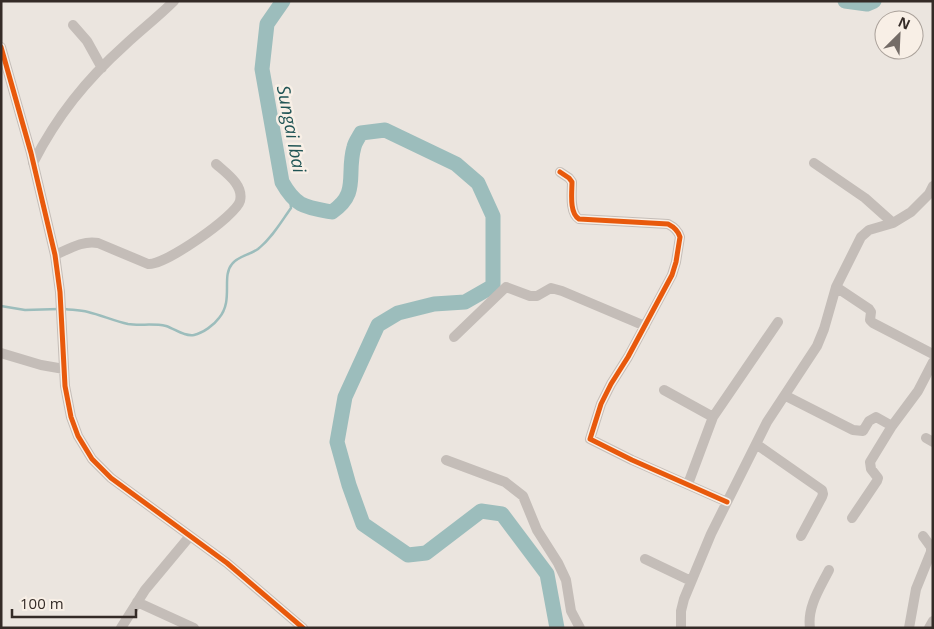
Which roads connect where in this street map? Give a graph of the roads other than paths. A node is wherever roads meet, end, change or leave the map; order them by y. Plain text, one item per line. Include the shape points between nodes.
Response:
1 (174, 1) edge
2 (73, 25) dead end
3 (1, 47) edge
4 (102, 68) junction
5 (33, 163) junction
6 (814, 163) dead end
7 (216, 164) dead end
8 (560, 172) dead end
9 (933, 186) edge
10 (893, 223) junction
11 (56, 255) junction
12 (836, 287) junction
13 (778, 322) dead end
14 (645, 326) junction
15 (454, 337) dead end
16 (1, 353) edge
17 (933, 354) edge
18 (933, 362) edge
19 (64, 369) junction
20 (664, 390) dead end
21 (786, 396) junction
22 (713, 417) junction
23 (892, 426) junction
24 (756, 444) junction
25 (446, 460) dead end
26 (688, 484) junction
27 (727, 502) junction
28 (852, 518) dead end
29 (190, 536) junction
30 (801, 536) dead end
31 (924, 536) dead end
32 (646, 558) dead end
33 (829, 570) dead end
34 (691, 581) junction
35 (137, 602) junction
36 (933, 621) edge
37 (121, 628) edge
38 (194, 628) edge
39 (303, 628) edge
40 (580, 628) edge
41 (681, 628) edge
42 (810, 628) edge
43 (909, 628) edge
44 (929, 628) edge

1 - 4 street
2 - 4 street via 87,41
3 - 5 street
4 - 5 street via 57,119
5 - 11 street
6 - 10 street via 865,198
7 - 11 street via 238,185 241,200 234,212 181,251 152,264 98,243 84,242
8 - 14 street via 572,182 575,217 668,224 679,233 672,275
9 - 10 street via 918,206
10 - 12 street via 864,233
11 - 19 street
12 - 17 street via 869,309 873,323
12 - 21 street via 817,346
13 - 22 street
14 - 15 street via 562,291 551,288 530,296 506,287
14 - 26 street via 601,404 590,439
16 - 19 street
18 - 23 street via 918,391
19 - 29 street via 71,417 92,459 122,487
20 - 22 street
21 - 23 street via 853,430 863,430 876,417
21 - 24 street
22 - 26 street
23 - 28 street via 870,462 877,482
24 - 27 street
24 - 30 street via 822,490 823,494
25 - 40 street via 506,482 523,496 537,530 566,580 571,611
26 - 27 street
27 - 34 street
29 - 35 street
29 - 39 street
31 - 43 street via 931,552 916,589
32 - 34 street
33 - 42 street via 811,610
34 - 41 street via 682,604
35 - 37 street
35 - 38 street
36 - 44 street

